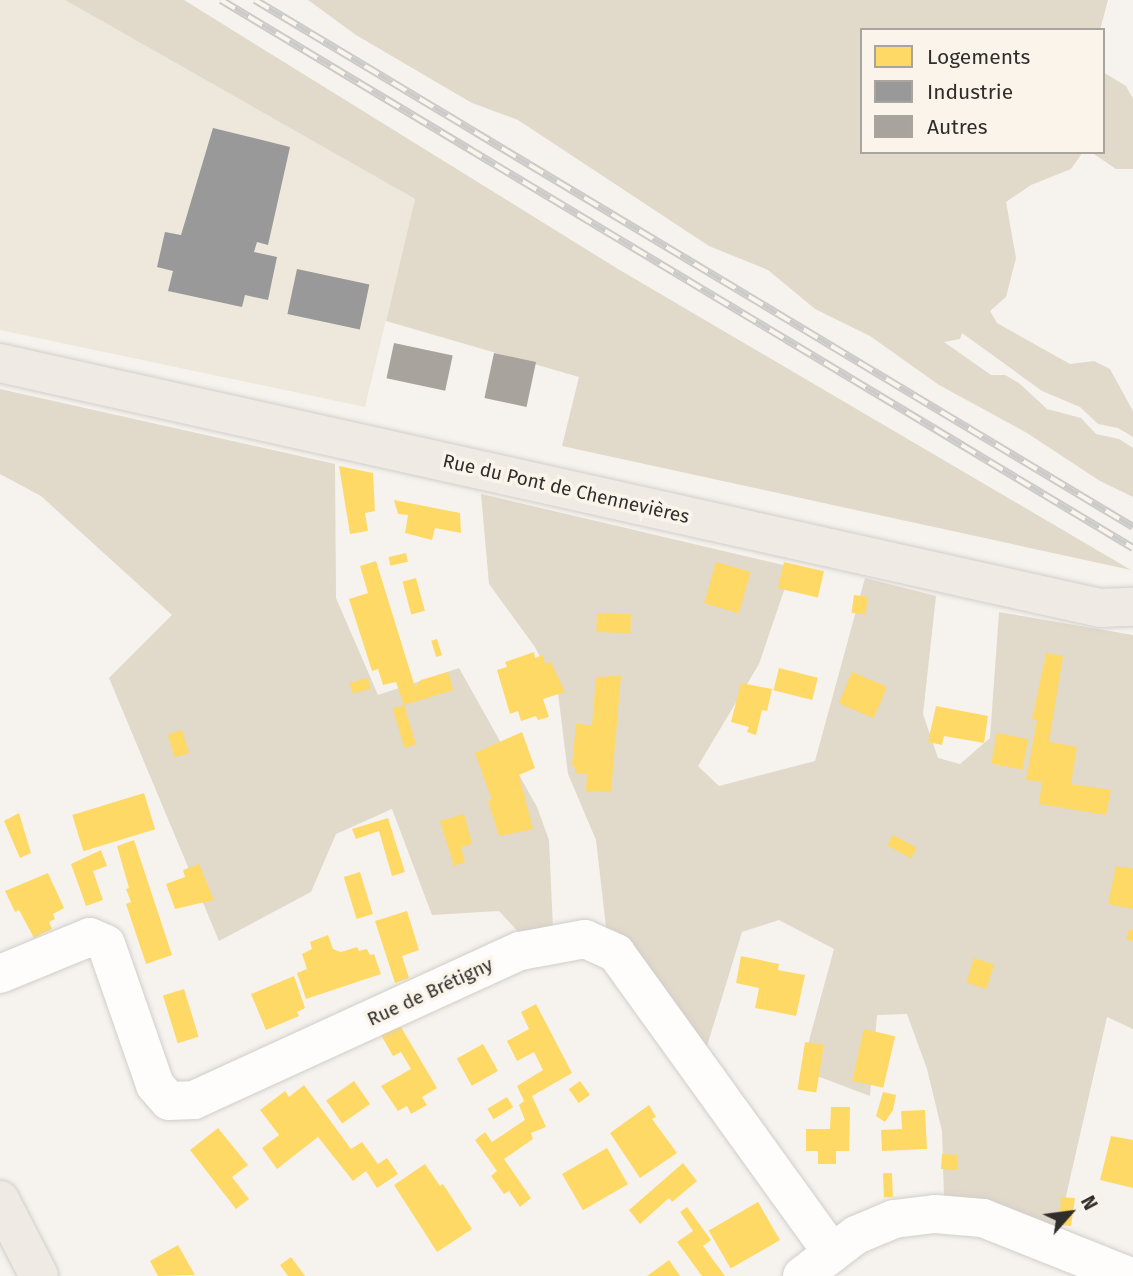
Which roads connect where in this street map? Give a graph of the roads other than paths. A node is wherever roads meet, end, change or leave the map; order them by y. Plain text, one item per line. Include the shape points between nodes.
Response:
1 (0, 363) edge
2 (1133, 607) edge
3 (0, 974) edge
4 (0, 1200) edge
5 (832, 1253) junction
6 (39, 1276) edge
7 (802, 1276) edge
8 (1129, 1276) edge

1 - 2 main road, Rue du Pont de Chennevières via 1100,608
3 - 5 street, Rue de Brétigny via 90,937 106,944 155,1085 169,1101 194,1100 520,951 585,940 616,953
4 - 6 main road
5 - 7 street
5 - 8 street via 856,1235 894,1219 935,1214 983,1218

